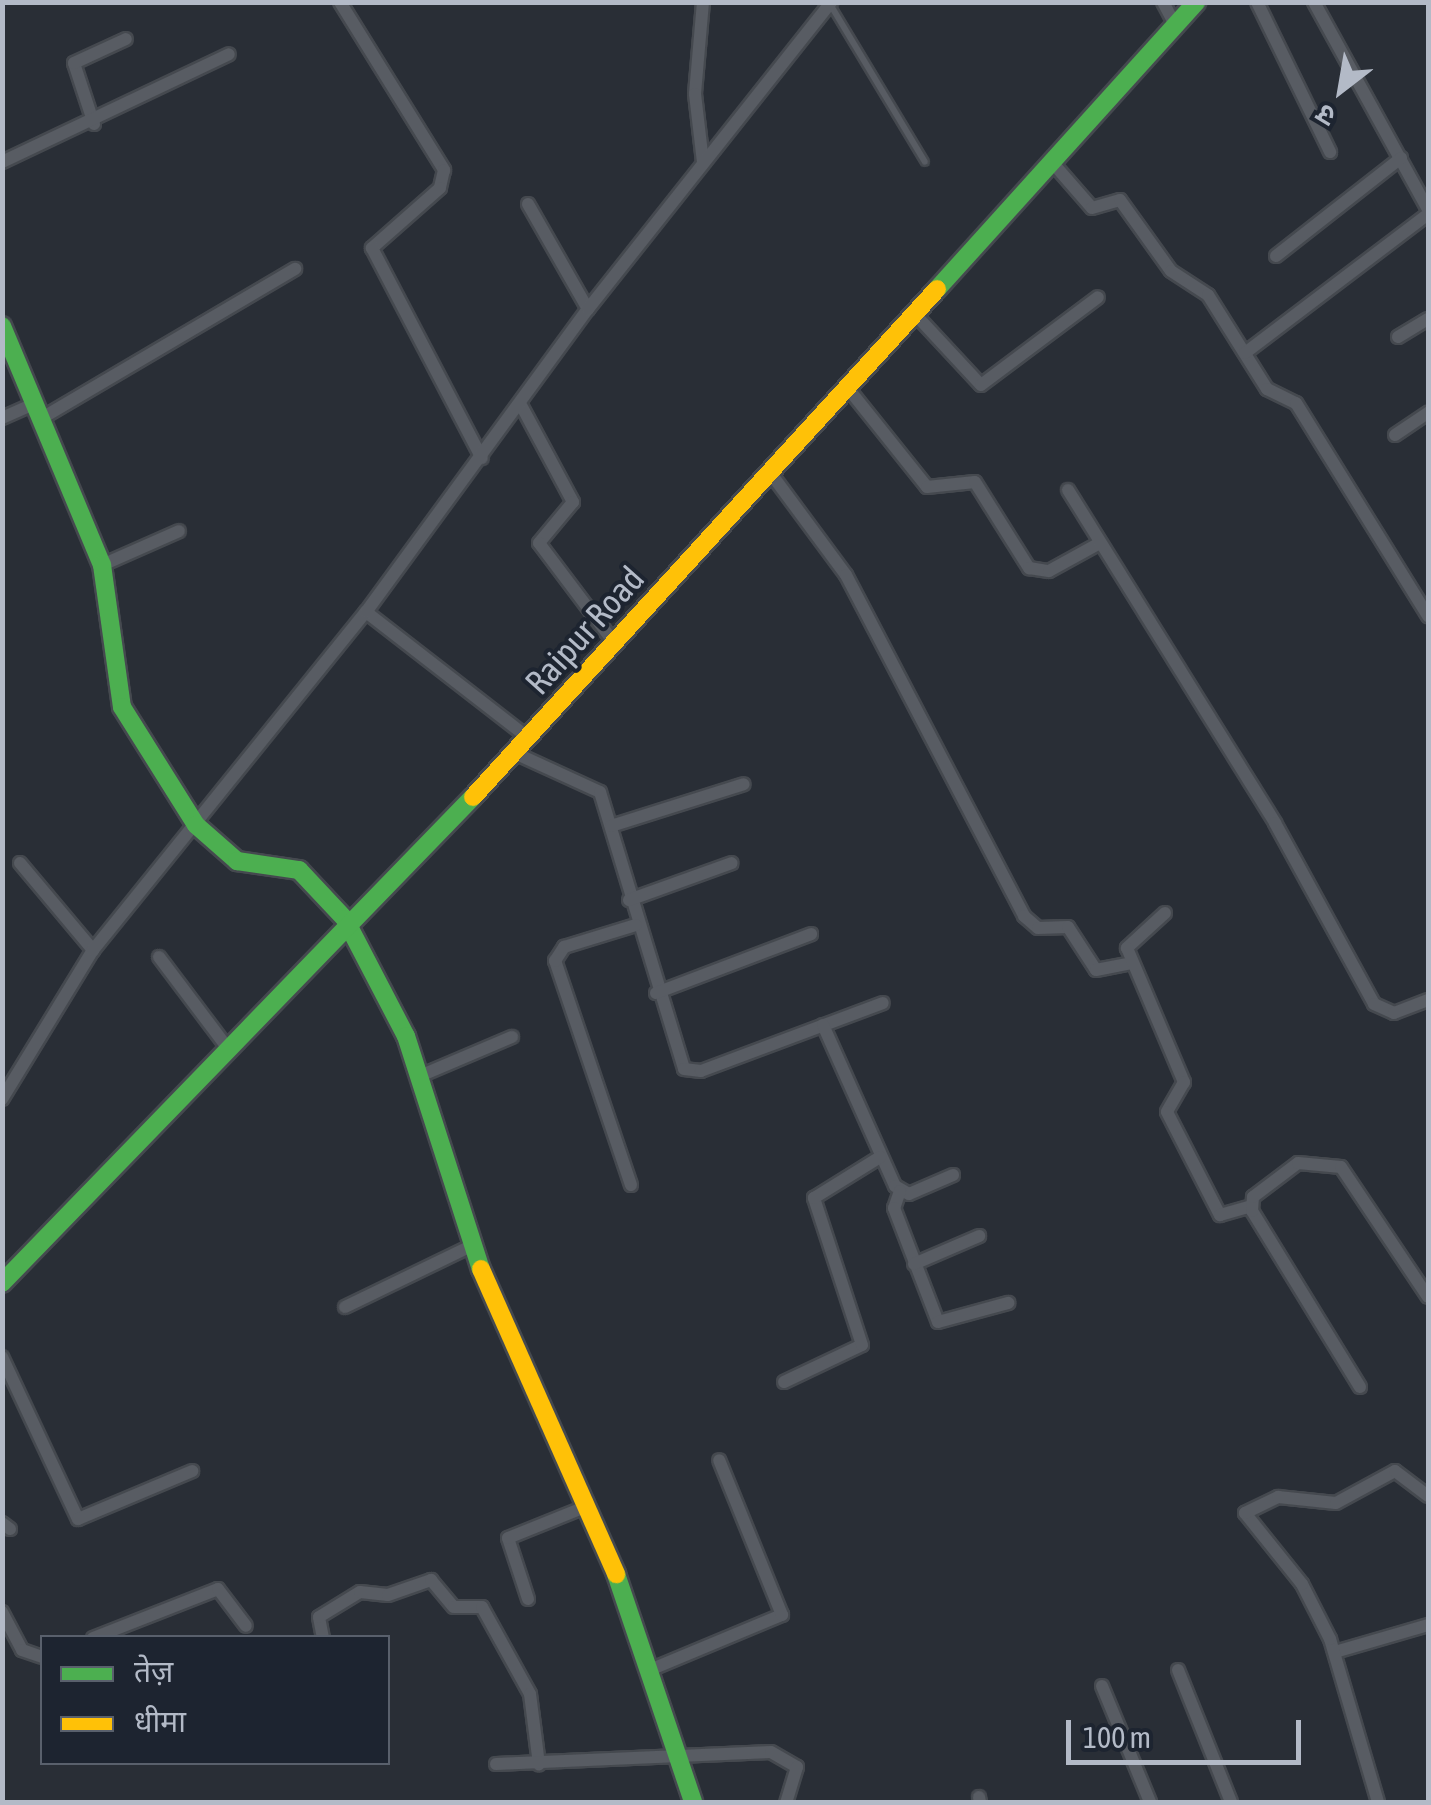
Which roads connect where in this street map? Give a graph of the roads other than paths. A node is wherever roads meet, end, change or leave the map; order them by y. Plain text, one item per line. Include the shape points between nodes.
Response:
1 (340, 2) edge
2 (703, 2) edge
3 (1163, 2) edge
4 (1196, 2) edge
5 (1257, 2) edge
6 (1314, 2) edge
7 (830, 3) edge
8 (1176, 25) junction
9 (126, 39) dead end
10 (229, 54) dead end
11 (94, 124) junction
12 (1330, 152) dead end
13 (1401, 158) junction
14 (1051, 161) junction
15 (2, 162) edge
16 (703, 162) junction
17 (925, 162) dead end
18 (528, 204) dead end
19 (1428, 211) edge
20 (1276, 256) dead end
21 (295, 269) dead end
22 (1098, 297) dead end
23 (588, 309) junction
24 (914, 313) junction
25 (1428, 318) edge
26 (2, 326) edge
27 (1398, 338) dead end
28 (1245, 353) junction
29 (847, 387) junction
30 (522, 407) junction
31 (39, 411) junction
32 (1428, 413) edge
33 (2, 418) edge
34 (1395, 435) dead end
35 (482, 458) junction
36 (769, 471) junction
37 (1068, 490) dead end
38 (180, 532) dead end
39 (1098, 544) junction
40 (102, 565) junction
41 (366, 612) junction
42 (1428, 616) edge
43 (616, 644) junction
44 (530, 739) junction
45 (517, 754) junction
46 (744, 784) dead end
47 (196, 825) junction
48 (611, 826) junction
49 (732, 862) dead end
50 (20, 863) dead end
51 (629, 900) junction
52 (1165, 913) dead end
53 (346, 919) junction
54 (636, 925) junction
55 (811, 934) dead end
56 (93, 950) junction
57 (159, 957) dead end
58 (1131, 963) junction
59 (656, 993) junction
60 (1428, 1000) edge
61 (883, 1004) dead end
62 (822, 1024) junction
63 (512, 1038) dead end
64 (226, 1046) junction
65 (420, 1076) junction
66 (2, 1099) edge
67 (880, 1157) junction
68 (954, 1174) dead end
69 (631, 1185) dead end
70 (900, 1191) junction
71 (1252, 1206) junction
72 (979, 1236) dead end
73 (470, 1246) junction
74 (914, 1264) junction
75 (2, 1282) edge
76 (1428, 1298) edge
77 (1008, 1303) dead end
78 (345, 1307) dead end
79 (2, 1357) edge
80 (784, 1382) dead end
81 (1360, 1387) dead end
82 (719, 1460) dead end
83 (192, 1470) dead end
84 (1428, 1496) edge
85 (585, 1507) junction
86 (528, 1600) dead end
87 (2, 1612) edge
88 (1428, 1625) edge
89 (246, 1626) dead end
90 (105, 1635) edge
91 (323, 1635) edge
92 (1335, 1652) junction
93 (40, 1656) edge
94 (652, 1669) junction
95 (1178, 1670) dead end
96 (1102, 1686) dead end
97 (674, 1754) junction
98 (496, 1764) dead end
99 (540, 1764) junction
100 (693, 1802) edge
101 (786, 1802) edge
102 (1150, 1802) edge
103 (1231, 1802) edge
104 (1378, 1802) edge

1 - 35 street via 444,170 443,184 372,248
2 - 16 street via 695,94
3 - 8 street
4 - 8 main road, Raipur Road
5 - 12 street
6 - 13 street
7 - 16 street
7 - 17 lane
8 - 14 main road, Raipur Road
9 - 11 street via 74,63
10 - 11 street
11 - 15 street
13 - 19 street
13 - 20 street
14 - 24 main road, Raipur Road
14 - 28 street via 1092,208 1120,200 1170,271 1208,295
16 - 23 street
18 - 23 street
19 - 28 street
21 - 31 street
22 - 24 street via 982,385
23 - 30 street
24 - 29 main road, Raipur Road
25 - 27 street
26 - 31 main road
28 - 42 street via 1272,395 1296,402
29 - 36 main road, Raipur Road
29 - 39 street via 927,487 975,482 1029,568 1049,571
30 - 35 street
30 - 43 street via 573,502 539,543
31 - 33 street
31 - 40 main road
32 - 34 street
35 - 41 street
36 - 43 main road, Raipur Road
36 - 58 street via 846,575 1024,916 1038,928 1068,926 1096,970
37 - 39 street
38 - 40 street
39 - 60 street via 1275,823 1374,1004 1394,1013
40 - 47 main road via 116,693
41 - 44 street
41 - 47 street
43 - 44 main road, Raipur Road
44 - 45 main road, Raipur Road
45 - 48 street via 594,785
45 - 53 main road, Raipur Road
46 - 48 street
47 - 53 main road via 237,861 298,870
47 - 56 street
48 - 51 street
49 - 51 street
50 - 56 street
51 - 54 street
52 - 58 street via 1131,938
53 - 64 main road, Raipur Road
53 - 65 main road
54 - 59 street
54 - 69 street via 564,948 555,961
55 - 59 street
56 - 66 street
57 - 64 street
58 - 71 street via 1184,1082 1168,1112 1215,1209 1227,1219
59 - 62 street via 681,1065 695,1072
61 - 62 street
62 - 67 street
63 - 65 street
64 - 75 main road, Raipur Road
65 - 73 main road
67 - 70 street
67 - 80 street via 814,1198 862,1344
68 - 70 street
70 - 74 street via 894,1208
71 - 76 street via 1298,1163 1340,1167
71 - 81 street
72 - 74 street
73 - 78 street
73 - 85 main road
74 - 77 street via 942,1324
79 - 83 street via 76,1518
82 - 94 street via 782,1615
84 - 92 street via 1395,1471 1336,1503 1278,1497 1246,1510 1302,1584
85 - 86 street via 508,1538
85 - 94 main road
87 - 93 street via 22,1650
88 - 92 street
89 - 90 street via 218,1589
91 - 99 street via 322,1614 366,1591 388,1595 431,1580 454,1607 482,1607 530,1694
92 - 104 street
94 - 97 main road
95 - 103 street
96 - 102 street
97 - 99 street
97 - 100 main road
97 - 101 street via 782,1755 797,1767
98 - 99 street

